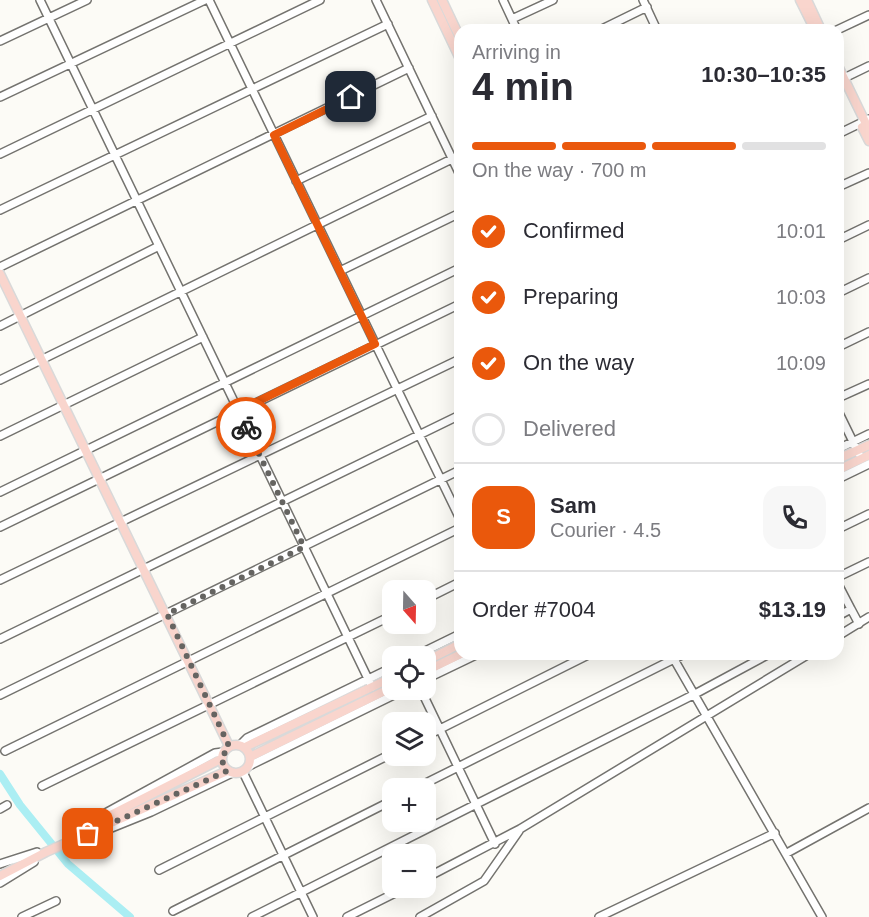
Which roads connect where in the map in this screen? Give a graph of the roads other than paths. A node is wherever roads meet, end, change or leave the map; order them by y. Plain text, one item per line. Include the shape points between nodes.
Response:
1 (40, 0) edge
2 (87, 0) edge
3 (207, 0) edge
4 (320, 0) edge
5 (376, 0) edge
6 (432, 0) edge
7 (442, 0) edge
8 (503, 0) edge
9 (553, 0) edge
10 (800, 0) edge
11 (807, 0) edge
12 (645, 4) edge
13 (869, 15) edge
14 (49, 18) junction
15 (512, 19) junction
16 (388, 24) junction
17 (515, 24) edge
18 (610, 24) edge
19 (654, 24) edge
20 (812, 24) edge
21 (818, 24) edge
22 (454, 25) edge
23 (844, 27) edge
24 (0, 41) edge
25 (229, 43) junction
26 (454, 46) edge
27 (71, 63) junction
28 (869, 66) edge
29 (409, 68) junction
30 (844, 77) edge
31 (844, 86) edge
32 (252, 89) junction
33 (0, 97) edge
34 (93, 109) junction
35 (432, 116) junction
36 (866, 123) edge
37 (844, 132) edge
38 (274, 135) junction
39 (869, 141) edge
40 (0, 154) edge
41 (115, 155) junction
42 (452, 159) junction
43 (454, 163) edge
44 (869, 173) edge
45 (296, 181) junction
46 (844, 184) edge
47 (137, 200) junction
48 (0, 210) edge
49 (454, 216) edge
50 (317, 225) junction
51 (869, 225) edge
52 (844, 237) edge
53 (159, 246) junction
54 (0, 267) edge
55 (454, 271) edge
56 (340, 272) junction
57 (0, 274) edge
58 (869, 278) edge
59 (844, 290) edge
60 (181, 292) junction
61 (454, 307) edge
62 (21, 315) junction
63 (361, 316) junction
64 (0, 326) edge
65 (869, 332) edge
66 (203, 337) junction
67 (844, 343) edge
68 (375, 344) junction
69 (42, 359) junction
70 (454, 362) edge
71 (0, 380) edge
72 (225, 382) junction
73 (869, 384) edge
74 (397, 389) junction
75 (844, 395) edge
76 (64, 405) junction
77 (238, 411) junction
78 (454, 418) edge
79 (844, 423) edge
80 (869, 434) edge
81 (419, 435) junction
82 (0, 436) edge
83 (869, 445) edge
84 (856, 446) junction
85 (844, 448) edge
86 (87, 450) junction
87 (260, 455) junction
88 (844, 455) edge
89 (866, 460) edge
90 (844, 469) edge
91 (454, 473) edge
92 (844, 475) edge
93 (100, 478) junction
94 (441, 480) junction
95 (0, 492) edge
96 (282, 502) junction
97 (454, 507) edge
98 (869, 514) edge
99 (122, 523) junction
100 (844, 526) edge
101 (0, 527) edge
102 (454, 531) edge
103 (304, 547) junction
104 (869, 562) edge
105 (144, 568) junction
106 (844, 575) edge
107 (0, 580) edge
108 (454, 585) edge
109 (327, 594) junction
110 (436, 594) edge
111 (844, 596) edge
112 (851, 609) junction
113 (844, 613) edge
114 (167, 614) junction
115 (869, 617) edge
116 (382, 620) edge
117 (859, 624) junction
118 (844, 633) edge
119 (348, 637) junction
120 (454, 637) edge
121 (0, 639) edge
122 (435, 646) edge
123 (454, 647) edge
124 (436, 656) edge
125 (454, 657) edge
126 (466, 660) edge
127 (578, 660) edge
128 (665, 660) edge
129 (675, 660) edge
130 (758, 660) edge
131 (799, 660) edge
132 (190, 661) junction
133 (436, 666) edge
134 (436, 674) edge
135 (382, 675) edge
136 (382, 679) edge
137 (370, 683) junction
138 (382, 693) edge
139 (695, 694) junction
140 (0, 695) edge
141 (384, 700) edge
142 (426, 700) edge
143 (211, 704) junction
144 (708, 716) junction
145 (439, 730) junction
146 (436, 731) edge
147 (242, 746) junction
148 (4, 751) dead end
149 (224, 752) junction
150 (382, 758) edge
151 (247, 765) junction
152 (457, 767) junction
153 (230, 772) junction
154 (436, 778) edge
155 (42, 786) dead end
156 (476, 805) junction
157 (382, 806) edge
158 (869, 808) edge
159 (265, 817) junction
160 (520, 829) junction
161 (775, 833) junction
162 (65, 841) junction
163 (495, 844) junction
164 (42, 852) junction
165 (787, 853) junction
166 (283, 855) junction
167 (0, 864) edge
168 (0, 870) edge
169 (159, 870) dead end
170 (436, 873) edge
171 (0, 876) edge
172 (0, 883) edge
173 (301, 892) junction
174 (385, 898) edge
175 (56, 901) dead end
176 (173, 910) dead end
177 (22, 917) edge
178 (252, 917) edge
179 (313, 917) edge
180 (347, 917) edge
181 (420, 917) edge
182 (599, 917) edge
183 (822, 917) edge

1 - 14 street
2 - 14 street
3 - 25 street
3 - 27 street
4 - 25 street
5 - 16 street
6 - 26 main road
7 - 22 main road
8 - 15 street
9 - 15 street
10 - 20 main road
11 - 21 main road
12 - 18 street
12 - 19 street
13 - 23 street
14 - 24 street
14 - 27 street
15 - 17 street
16 - 29 street
16 - 32 street
25 - 32 street
25 - 34 street
27 - 33 street
27 - 34 street
28 - 30 street
29 - 35 street
29 - 38 street
31 - 36 main road
32 - 38 street
32 - 41 street
34 - 40 street
34 - 41 street
35 - 42 street
35 - 45 street
36 - 37 street
36 - 39 main road
38 - 45 street
38 - 47 street
41 - 47 street
41 - 48 street
42 - 43 street
42 - 50 street
44 - 46 street
45 - 50 street
47 - 53 street
47 - 54 street
49 - 56 street
50 - 56 street
50 - 60 street
51 - 52 street
53 - 60 street
53 - 62 street
55 - 63 street
56 - 63 street
57 - 62 main road
58 - 59 street
60 - 66 street
60 - 69 street
61 - 68 street
62 - 64 street
62 - 69 main road
63 - 68 street
63 - 72 street
65 - 67 street
66 - 72 street
66 - 76 street
68 - 74 street
68 - 77 street
69 - 71 street
69 - 76 main road
70 - 74 street
72 - 77 street
72 - 86 street
73 - 75 street
74 - 81 street
74 - 87 street
76 - 82 street
76 - 86 main road
77 - 87 street
77 - 93 street
78 - 81 street
79 - 84 street
80 - 84 street
81 - 94 street
81 - 96 street
83 - 84 main road
84 - 85 street
84 - 88 main road
84 - 89 street
86 - 93 main road
86 - 95 street
87 - 96 street
87 - 99 street
89 - 90 main road
89 - 92 street
91 - 94 street
93 - 99 main road
93 - 101 street
94 - 97 street
94 - 103 street
96 - 103 street
96 - 105 street
98 - 100 street
99 - 105 main road
99 - 107 street
102 - 109 street
103 - 109 street
103 - 114 street
104 - 106 street
105 - 114 main road
105 - 121 street
108 - 110 street
109 - 119 street
109 - 132 street
111 - 112 street
112 - 113 street
112 - 117 street
114 - 132 main road
114 - 140 street
115 - 117 street
116 - 119 street
117 - 118 street
119 - 137 street
119 - 143 street
120 - 122 street
123 - 124 main road
125 - 133 main road
126 - 134 street
127 - 145 street
128 - 152 street
129 - 139 street
130 - 139 street
131 - 144 street
132 - 143 main road
132 - 148 street
135 - 137 street
136 - 137 main road
137 - 147 main road
138 - 151 main road
139 - 144 street
139 - 156 street
141 - 151 street
142 - 145 street
143 - 149 main road
143 - 155 street
144 - 160 street
144 - 161 street
145 - 146 street
145 - 152 street
147 - 149 main road
147 - 151 main road
149 - 153 main road
149 - 162 main road
150 - 159 street
151 - 153 main road
151 - 159 street
152 - 154 street
152 - 156 street
153 - 162 main road
156 - 163 street
156 - 173 street
157 - 166 street
158 - 165 street
159 - 166 street
159 - 169 street
160 - 163 street
160 - 181 street via 484,881
161 - 165 street
161 - 182 street
162 - 164 main road
163 - 170 street
164 - 167 street
164 - 168 main road
164 - 171 main road
164 - 172 street via 39,859
165 - 183 street
166 - 173 street
166 - 176 street
173 - 178 street
173 - 179 street
174 - 180 street
175 - 177 street

